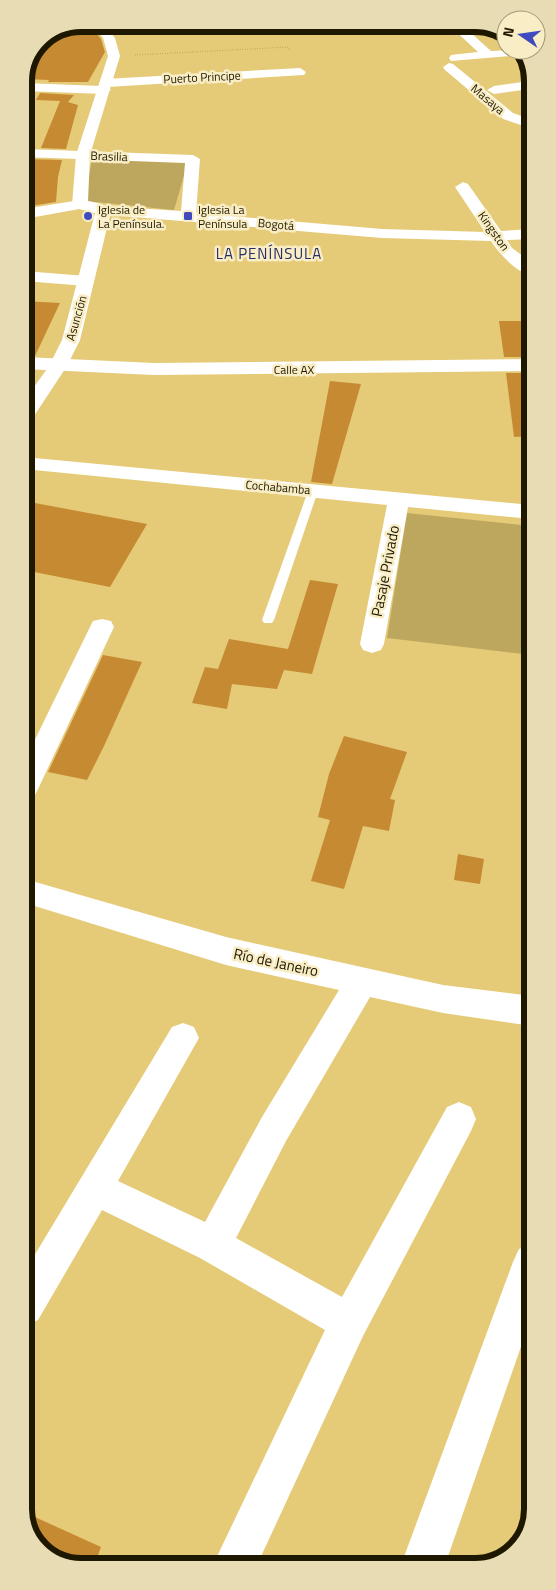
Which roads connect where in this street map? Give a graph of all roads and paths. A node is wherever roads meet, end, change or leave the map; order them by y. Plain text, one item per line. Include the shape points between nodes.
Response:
1 (106, 32) edge
2 (464, 33) edge
3 (288, 47) dead end
4 (496, 54) edge
5 (488, 55) junction
6 (114, 56) junction
7 (300, 72) dead end
8 (104, 86) junction
9 (524, 86) edge
10 (32, 87) edge
11 (494, 90) dead end
12 (524, 122) edge
13 (32, 153) edge
14 (83, 156) junction
15 (463, 187) dead end
16 (80, 204) junction
17 (103, 210) junction
18 (32, 213) edge
19 (188, 216) junction
20 (524, 235) edge
21 (497, 237) junction
22 (524, 265) edge
23 (32, 277) edge
24 (86, 281) junction
25 (32, 364) edge
26 (524, 365) edge
27 (58, 366) junction
28 (32, 404) edge
29 (32, 464) edge
30 (313, 490) junction
31 (399, 499) junction
32 (524, 511) edge
33 (268, 620) dead end
34 (102, 627) dead end
35 (372, 644) dead end
36 (32, 772) edge
37 (32, 893) edge
38 (362, 981) junction
39 (524, 1010) edge
40 (183, 1038) dead end
41 (459, 1120) dead end
42 (96, 1189) junction
43 (213, 1245) junction
44 (524, 1284) edge
45 (32, 1295) edge
46 (349, 1322) junction
47 (239, 1557) edge
48 (426, 1558) edge

1 - 6 street via 112,41
2 - 5 street
3 - 6 path
4 - 5 street
5 - 12 street, Masaya via 452,63 508,116
6 - 8 street
7 - 8 street, Puerto Principe
8 - 10 street, Puerto Principe
8 - 14 street
9 - 11 street
13 - 14 street, Brasilia
14 - 16 street
14 - 19 street, Brasilia via 193,160
15 - 21 street, Kingston
16 - 17 street, Bogotá
16 - 18 street, Bogotá
17 - 19 street, Bogotá
17 - 24 street, Asunción
19 - 21 street, Bogotá via 393,235
20 - 21 street, Bogotá
21 - 22 street, Kingston via 506,251
23 - 24 street
24 - 27 street, Asunción via 71,340
25 - 27 street, Calle AX
26 - 27 street, Calle AX via 382,369
27 - 28 street, Asunción
29 - 30 street, Cochabamba
30 - 31 street, Cochabamba
30 - 33 lane
31 - 32 street, Cochabamba
31 - 35 street, Pasaje Privado
34 - 36 street
37 - 38 street, Río de Janeiro via 226,951
38 - 39 street, Río de Janeiro via 443,999
38 - 43 street via 274,1130
40 - 42 street
41 - 46 street
42 - 43 street
42 - 45 street
43 - 46 street
44 - 48 street
46 - 47 street

